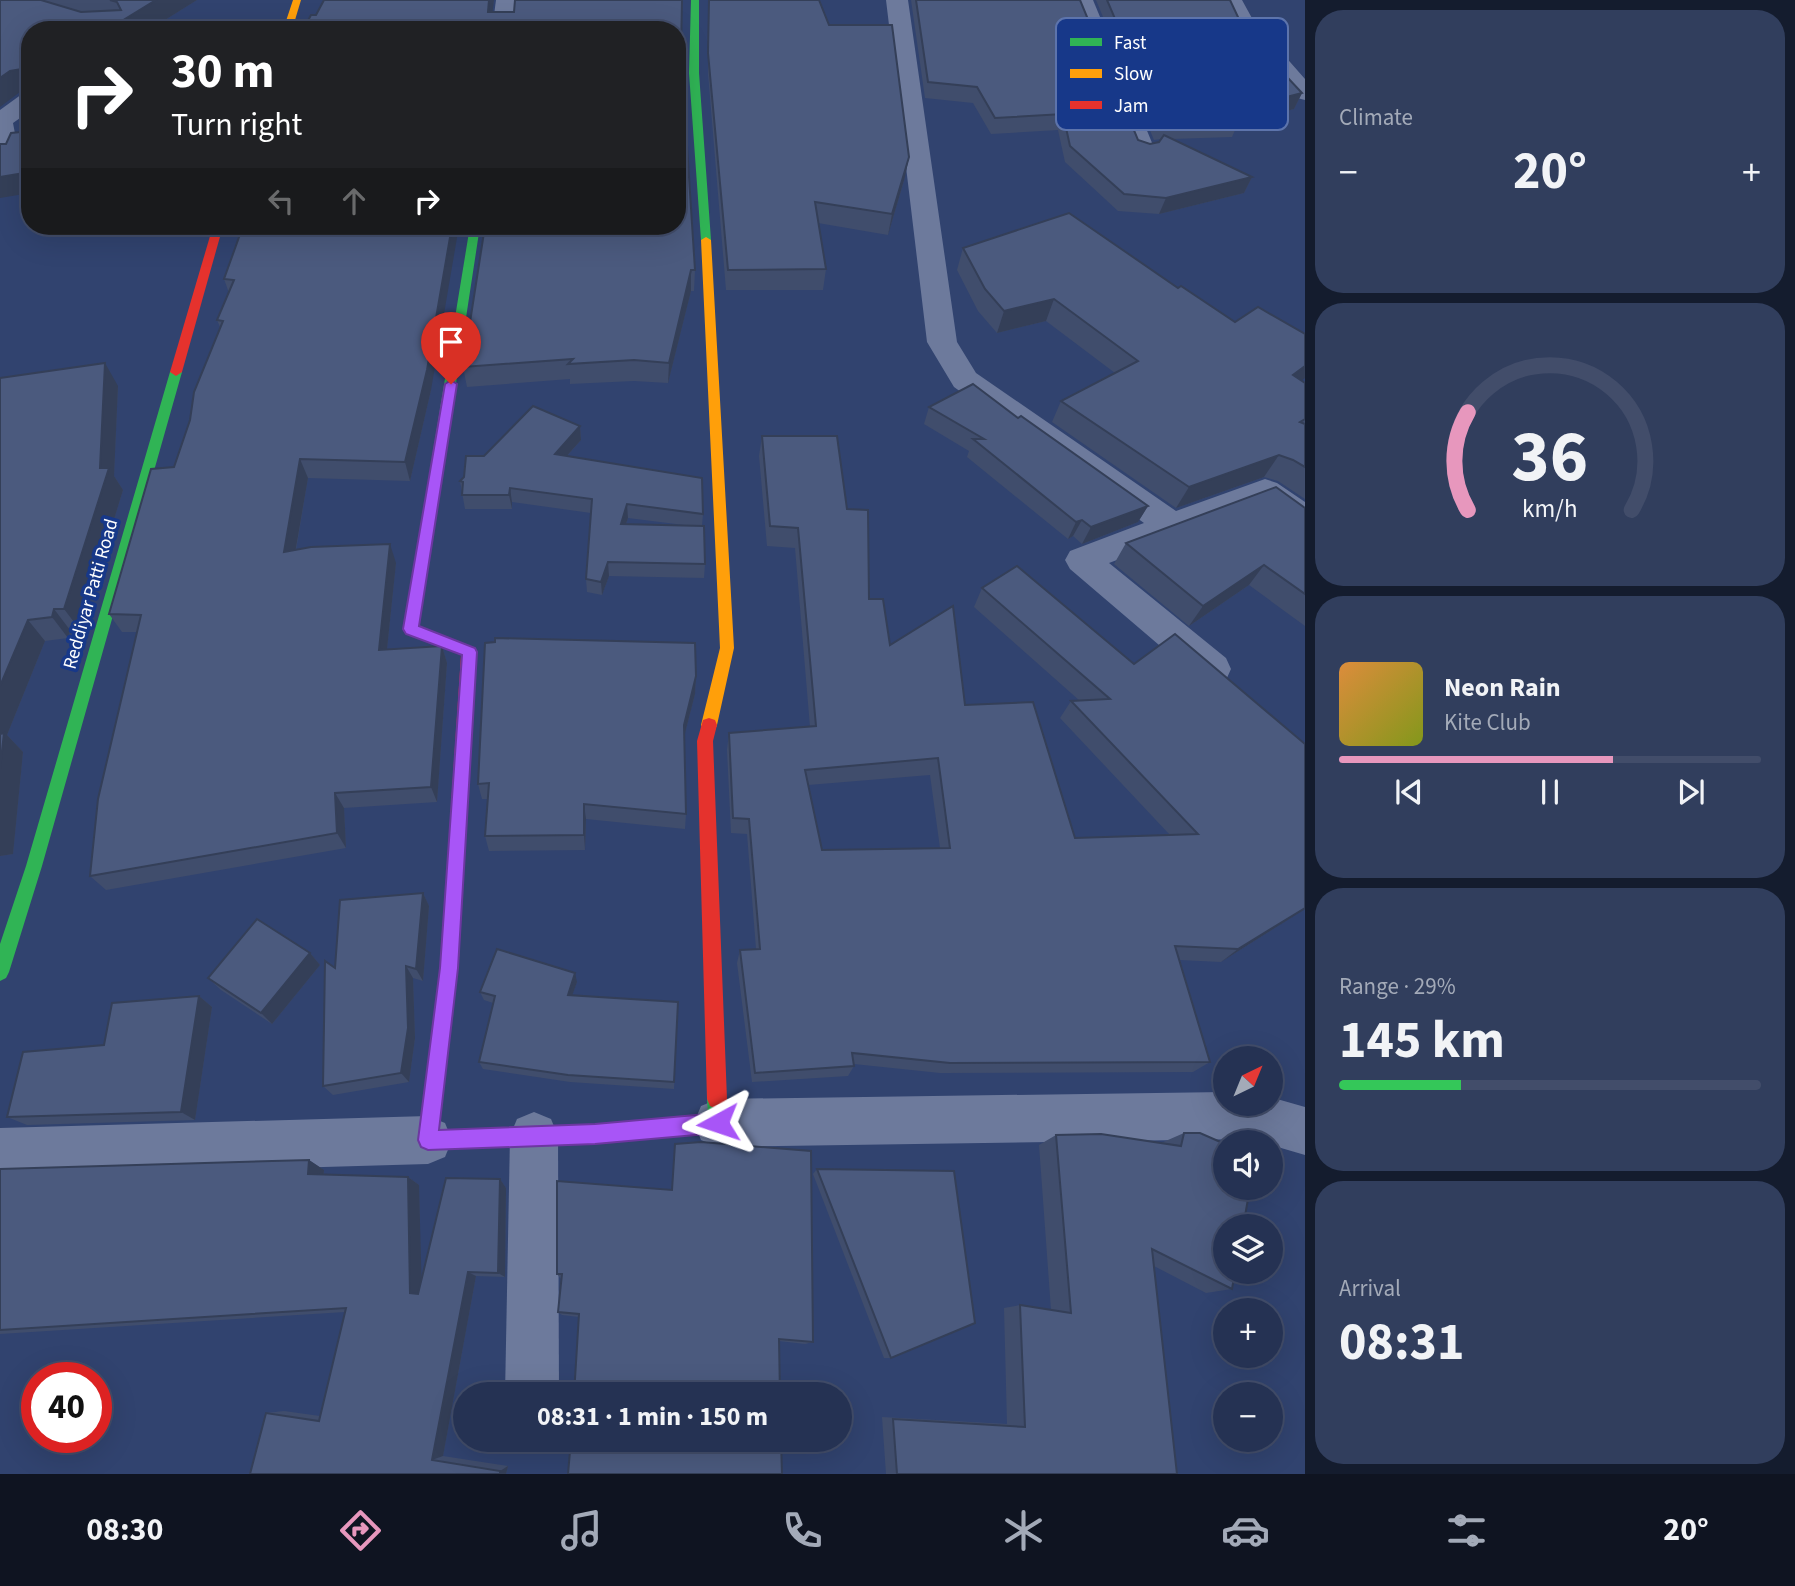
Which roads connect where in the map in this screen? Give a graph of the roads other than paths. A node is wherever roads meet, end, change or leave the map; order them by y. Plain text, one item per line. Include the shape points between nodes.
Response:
1 (297, 0) edge
2 (507, 0) edge
3 (695, 0) edge
4 (897, 0) edge
5 (1082, 0) edge
6 (1231, 0) edge
7 (1089, 18) edge
8 (1241, 18) edge
9 (290, 21) edge
10 (504, 21) edge
11 (1288, 73) edge
12 (1305, 93) edge
13 (21, 106) edge
14 (1135, 130) edge
15 (1143, 150) edge
16 (7, 155) edge
17 (215, 235) edge
18 (474, 235) edge
19 (1305, 519) edge
20 (1171, 525) junction
21 (1234, 687) edge
22 (0, 972) edge
23 (718, 1123) junction
24 (1305, 1131) edge
25 (534, 1136) junction
26 (428, 1140) junction
27 (0, 1152) edge
28 (532, 1382) edge

1 - 9 street
2 - 10 street
3 - 23 street via 694,73 713,331 727,648 705,741
4 - 20 street via 942,342 965,380
5 - 7 street
6 - 8 street
11 - 12 street
13 - 16 street via 1,121
14 - 15 street
17 - 22 street, Reddiyar Patti Road
18 - 26 street via 411,629 469,652 449,968
19 - 20 street via 1265,491
20 - 21 street via 1082,560
23 - 24 street via 1250,1115
23 - 25 street
25 - 26 street
25 - 28 street
26 - 27 street

